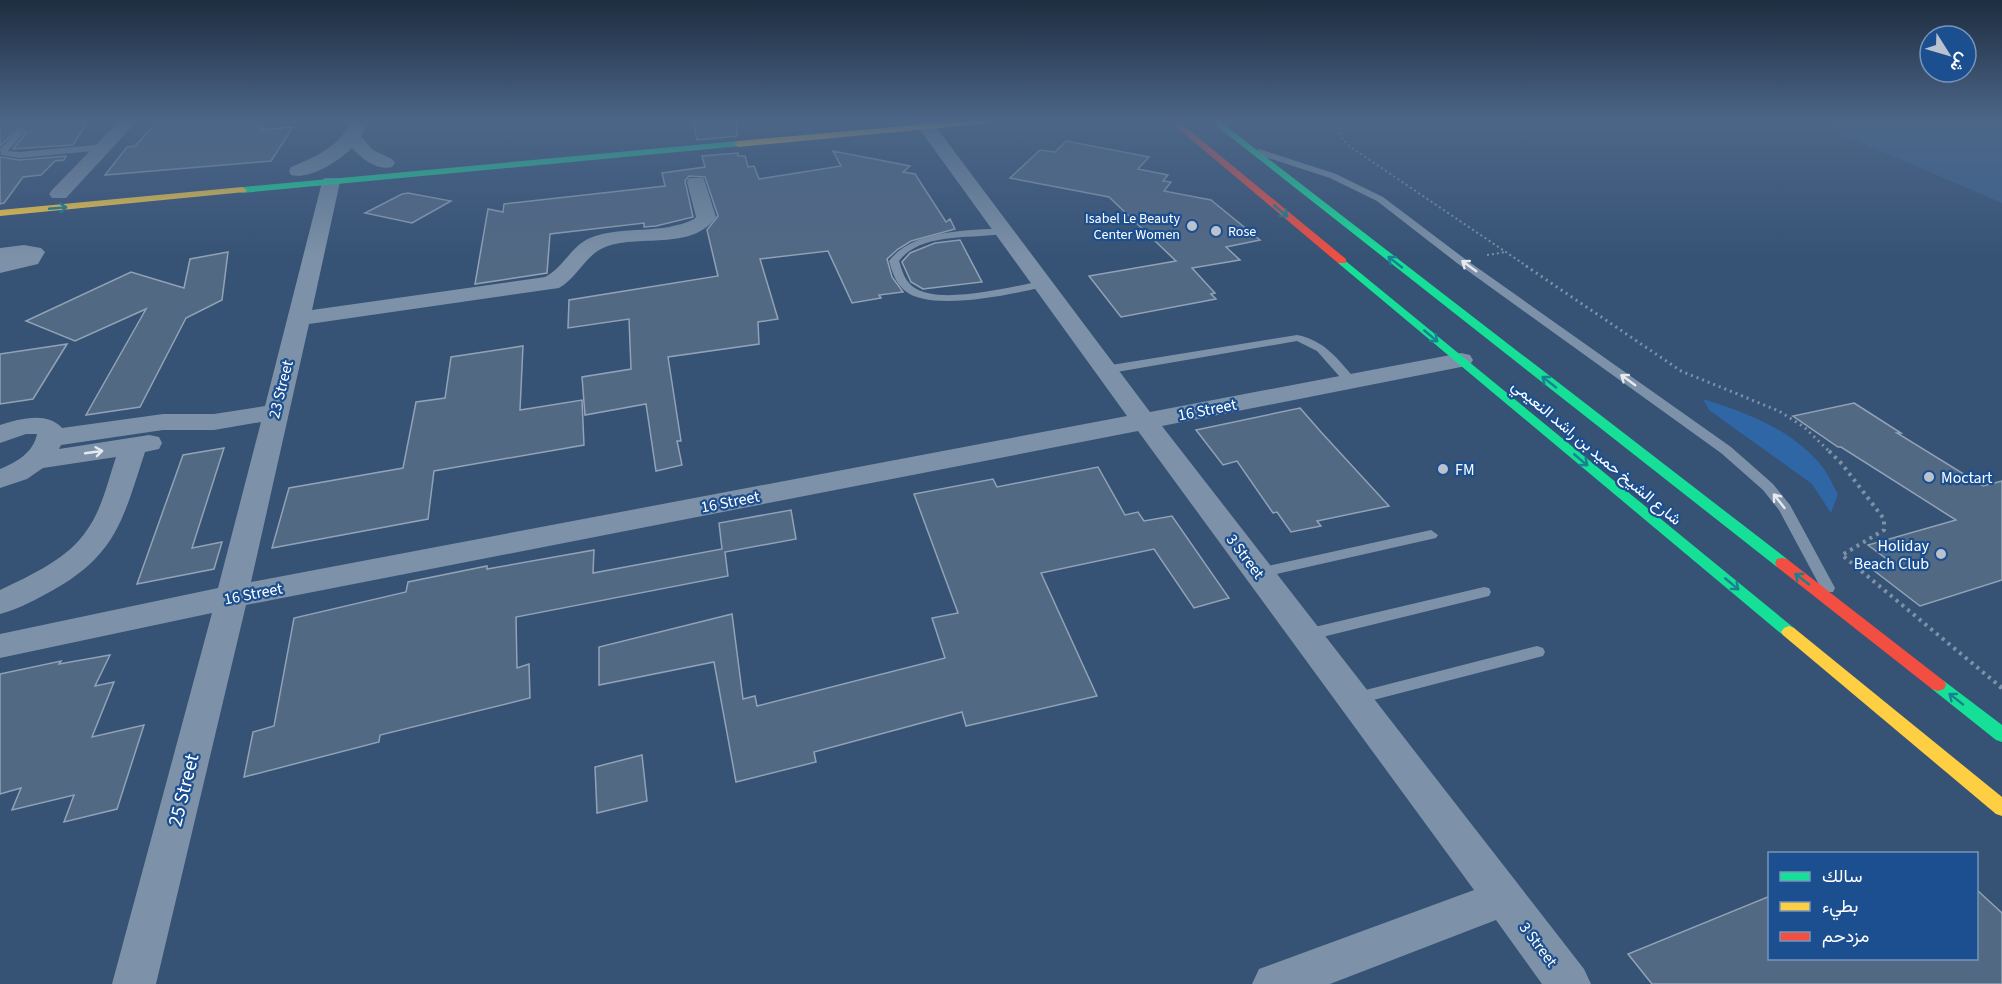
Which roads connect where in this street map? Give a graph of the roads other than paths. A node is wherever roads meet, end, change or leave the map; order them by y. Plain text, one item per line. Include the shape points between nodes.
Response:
1 (86, 166) edge
2 (309, 166) edge
3 (354, 166) edge
4 (476, 166) edge
5 (506, 166) edge
6 (955, 166) edge
7 (1227, 166) edge
8 (1272, 166) edge
9 (1302, 166) edge
10 (462, 170) junction
11 (298, 171) junction
12 (202, 180) junction
13 (331, 182) junction
14 (696, 182) dead end
15 (59, 194) junction
16 (193, 195) junction
17 (0, 199) edge
18 (0, 213) edge
19 (1003, 231) junction
20 (0, 254) edge
21 (0, 267) edge
22 (1043, 284) junction
23 (297, 319) junction
24 (1461, 360) junction
25 (1105, 370) junction
26 (1350, 382) junction
27 (275, 412) junction
28 (1144, 421) junction
29 (214, 422) junction
30 (0, 435) edge
31 (51, 438) junction
32 (134, 447) junction
33 (36, 460) junction
34 (0, 479) edge
35 (1431, 535) dead end
36 (1259, 573) junction
37 (1484, 592) dead end
38 (231, 597) junction
39 (0, 603) edge
40 (1838, 608) junction
41 (1306, 635) junction
42 (0, 646) edge
43 (1537, 652) dead end
44 (1354, 699) junction
45 (2002, 735) edge
46 (2002, 808) edge
47 (1505, 898) junction
48 (134, 984) edge
49 (1274, 984) edge
50 (1569, 984) edge

1 - 15 street
2 - 11 street
3 - 11 main road
4 - 10 main road
5 - 10 main road
6 - 19 street, 3 Street
7 -> 24 main road, شارع الشيخ حميد بن راشد النعيمي
40 -> 8 main road, شارع الشيخ حميد بن راشد النعيمي
40 -> 9 lane via 1785,508 1762,481 1726,450 1380,199
10 - 13 main road
11 - 12 main road
12 - 15 main road
12 - 16 main road via 184,190
13 - 16 main road
13 - 23 street, 23 Street
14 - 23 street via 706,217 700,225 593,244 580,252 567,274 551,283
15 - 17 main road
18 -> 16 main road
19 - 22 street, 3 Street
19 - 22 lane via 919,243 901,250 895,267 910,290 931,298 958,298
20 - 21 street via 34,252 30,259
22 - 25 street, 3 Street
23 - 27 street, 23 Street
24 - 26 street, 16 Street
24 -> 46 main road, شارع الشيخ حميد بن راشد النعيمي
25 - 26 lane via 1297,338 1319,346
25 - 28 street, 3 Street
26 - 28 street, 16 Street
27 - 29 street
27 - 38 street, 23 Street
28 - 36 street, 3 Street
28 - 38 street, 16 Street
29 - 31 street via 163,422
29 - 32 street
30 - 31 street via 35,426 46,427
31 - 33 street
33 -> 32 street
32 - 39 street via 100,535 77,559 51,577
33 - 34 street
35 - 36 lane
36 - 41 street, 3 Street
37 - 41 lane
38 - 42 street, 16 Street
38 - 48 street, 25 Street
45 -> 40 main road, شارع الشيخ حميد بن راشد النعيمي
41 - 44 street, 3 Street
43 - 44 lane
44 - 47 street, 3 Street
47 - 49 street
47 - 50 street, 3 Street

